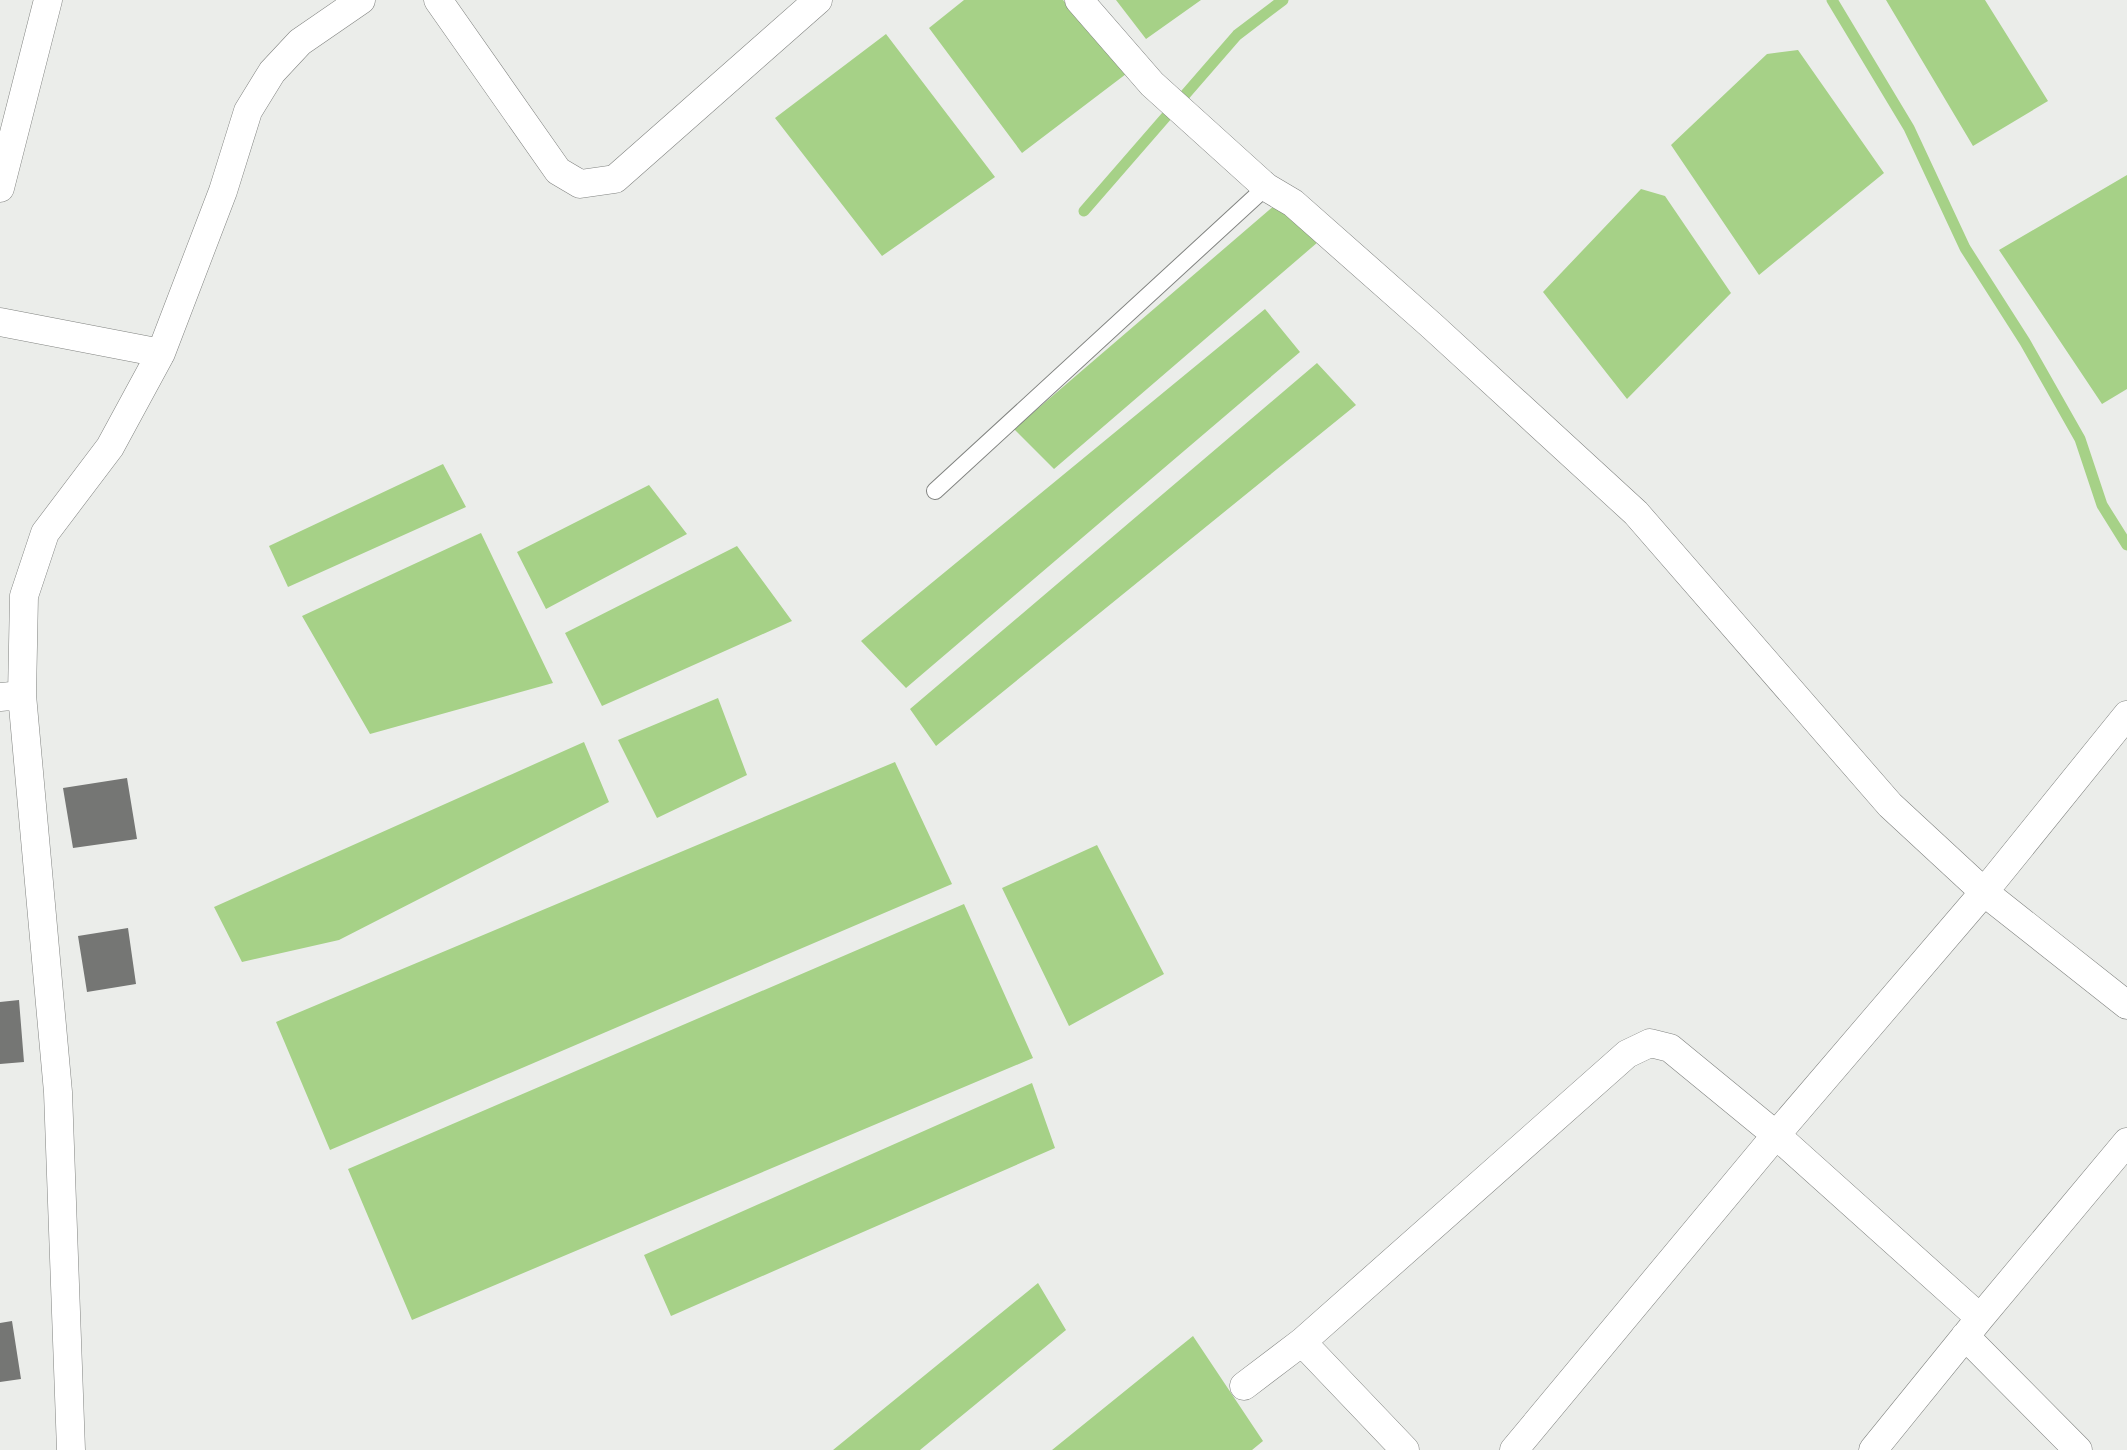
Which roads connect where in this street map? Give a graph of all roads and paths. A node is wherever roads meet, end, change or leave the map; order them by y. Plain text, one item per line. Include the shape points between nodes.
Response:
1 (48, 0) edge
2 (361, 0) edge
3 (438, 0) edge
4 (818, 0) edge
5 (1079, 0) edge
6 (1266, 187) junction
7 (0, 188) edge
8 (0, 322) edge
9 (161, 354) junction
10 (935, 492) dead end
11 (11, 696) edge
12 (2127, 715) edge
13 (1984, 892) junction
14 (2127, 1006) edge
15 (1776, 1135) junction
16 (2127, 1142) edge
17 (1972, 1327) junction
18 (1302, 1342) junction
19 (1244, 1386) dead end
20 (71, 1450) edge
21 (1405, 1450) edge
22 (1514, 1450) edge
23 (1873, 1450) edge
24 (2078, 1450) edge

1 - 7 street
2 - 9 street via 300,42 272,72 248,111 223,191
3 - 4 street via 558,172 580,184 615,179
5 - 6 street via 1152,84
6 - 10 lane
6 - 13 street via 1293,203 1636,513 1890,805
8 - 9 street
9 - 11 street via 110,447 45,534 24,596
11 - 20 street via 58,1092
12 - 13 street
13 - 14 street
13 - 15 street
15 - 17 street
15 - 18 street via 1670,1048 1650,1043 1627,1054
15 - 22 street
16 - 17 street
17 - 23 street
17 - 24 street
18 - 19 street
18 - 21 street

